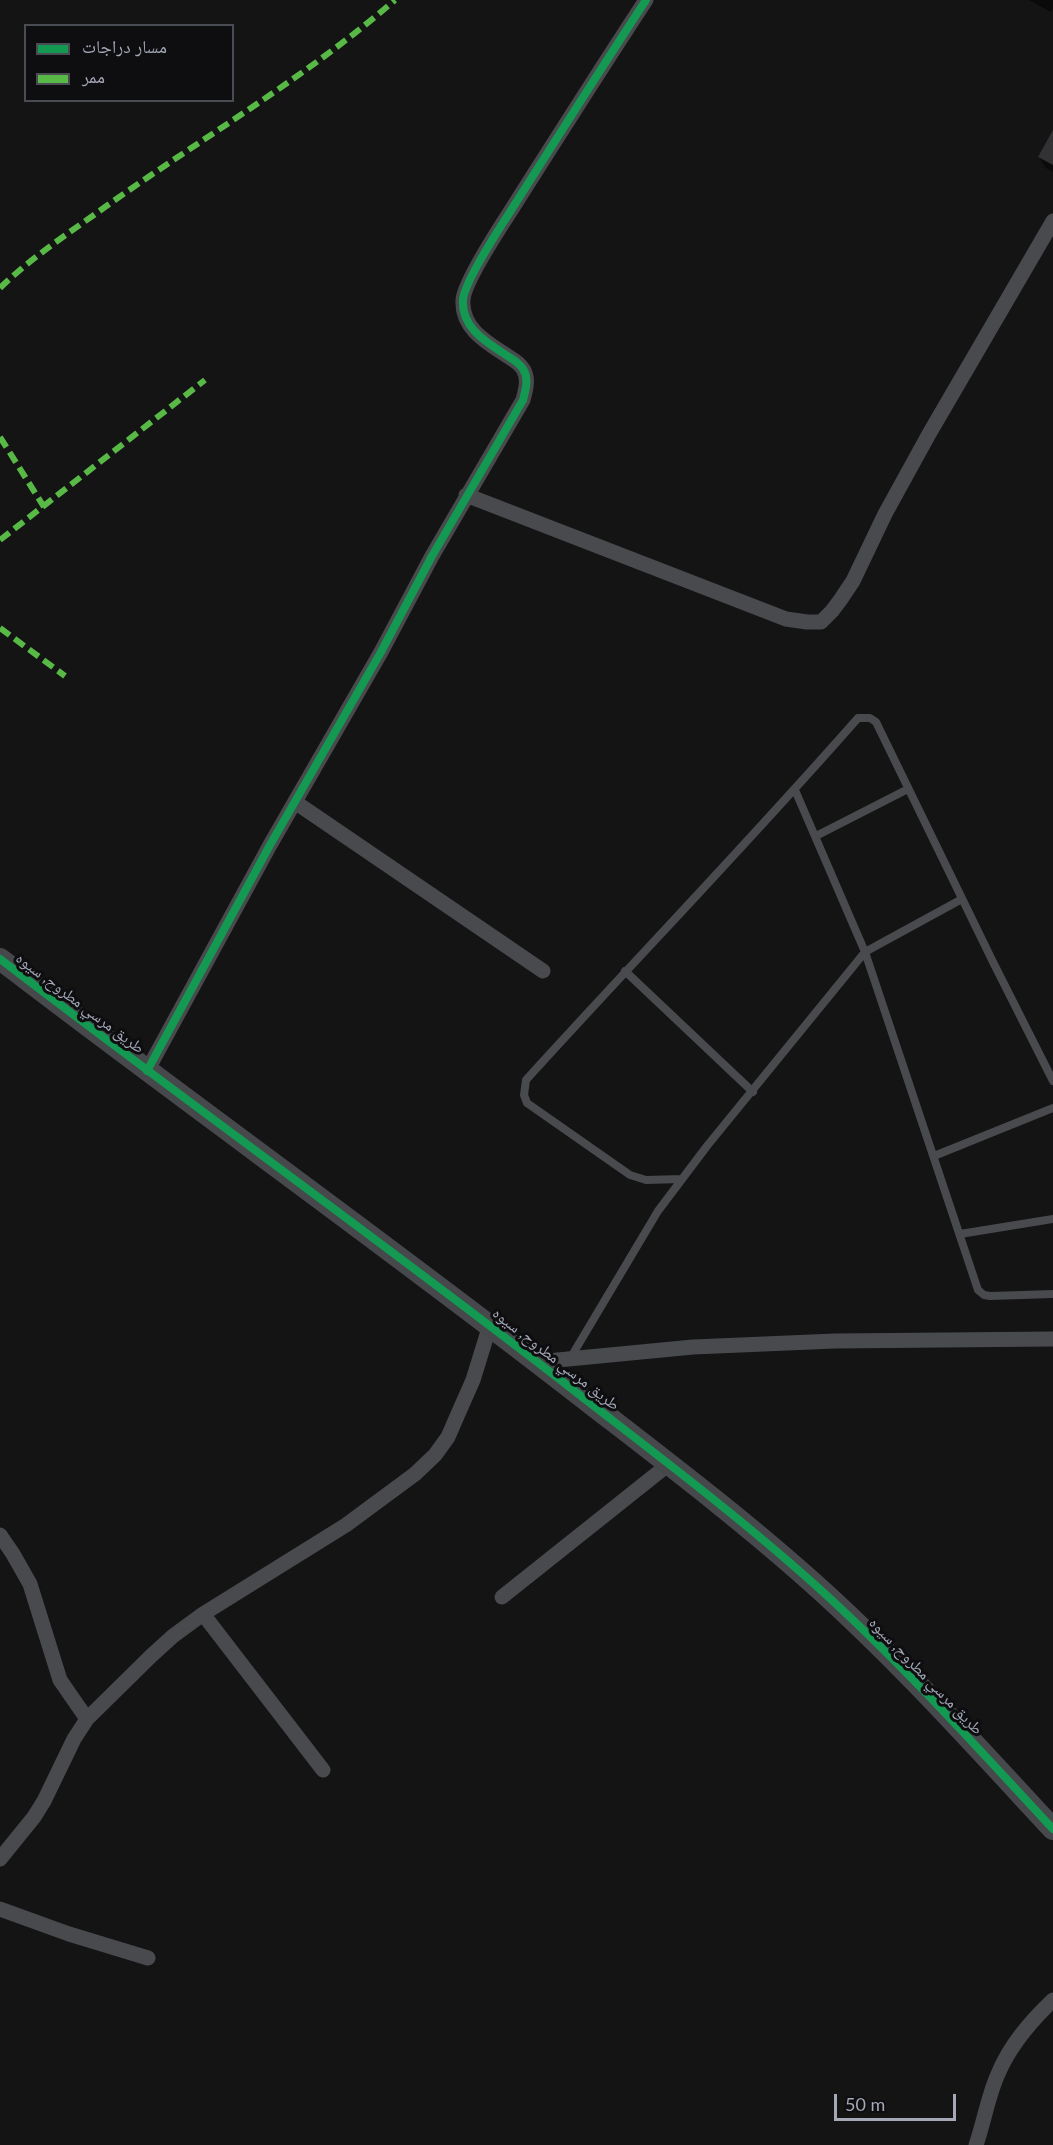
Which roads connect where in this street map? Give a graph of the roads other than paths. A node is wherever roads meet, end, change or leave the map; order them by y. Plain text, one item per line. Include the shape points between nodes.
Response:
1 (646, 0) edge
2 (1053, 221) edge
3 (466, 495) junction
4 (908, 789) junction
5 (795, 790) junction
6 (295, 802) junction
7 (816, 836) junction
8 (962, 899) junction
9 (866, 952) junction
10 (0, 959) edge
11 (543, 971) dead end
12 (625, 971) junction
13 (147, 1071) junction
14 (1053, 1081) edge
15 (753, 1092) junction
16 (1053, 1108) edge
17 (934, 1156) junction
18 (682, 1179) junction
19 (1053, 1220) edge
20 (960, 1234) junction
21 (1053, 1294) edge
22 (490, 1325) junction
23 (1053, 1339) edge
24 (570, 1359) junction
25 (537, 1362) junction
26 (669, 1464) junction
27 (0, 1535) edge
28 (502, 1597) dead end
29 (203, 1614) junction
30 (87, 1719) junction
31 (323, 1770) dead end
32 (1053, 1829) edge
33 (0, 1859) edge
34 (0, 1909) edge
35 (148, 1958) dead end
36 (1053, 2000) edge
37 (976, 2145) edge

1 - 3 street via 465,290 467,321 481,339 518,363 527,383 523,400
2 - 3 street via 929,434 853,581 821,622 786,619
3 - 6 street
4 - 5 lane via 876,723 864,717 858,718
4 - 7 lane
4 - 8 lane
5 - 7 lane
5 - 12 lane
6 - 11 street
6 - 13 street
7 - 9 lane
8 - 9 lane
8 - 14 lane
9 - 15 lane
9 - 17 lane
10 - 13 street, طريق مرسي مطروح, سيوه
12 - 15 lane
12 - 18 lane via 526,1080 524,1095 527,1103 630,1175 646,1180
13 - 22 street, طريق مرسي مطروح, سيوه
15 - 18 lane
16 - 17 lane
17 - 20 lane
18 - 24 lane via 658,1211
19 - 20 lane
20 - 21 lane via 981,1294
22 - 25 street, طريق مرسي مطروح, سيوه
22 - 29 street via 473,1380 448,1437 435,1455 346,1525
23 - 24 street via 835,1341 693,1347
24 - 25 street
25 - 26 street, طريق مرسي مطروح, سيوه
26 - 28 street
26 - 32 street, طريق مرسي مطروح, سيوه via 865,1631
27 - 30 street via 30,1584 60,1680
29 - 30 street via 173,1636
29 - 31 street
30 - 33 street via 39,1809
34 - 35 street
36 - 37 street via 1014,2044 998,2075

